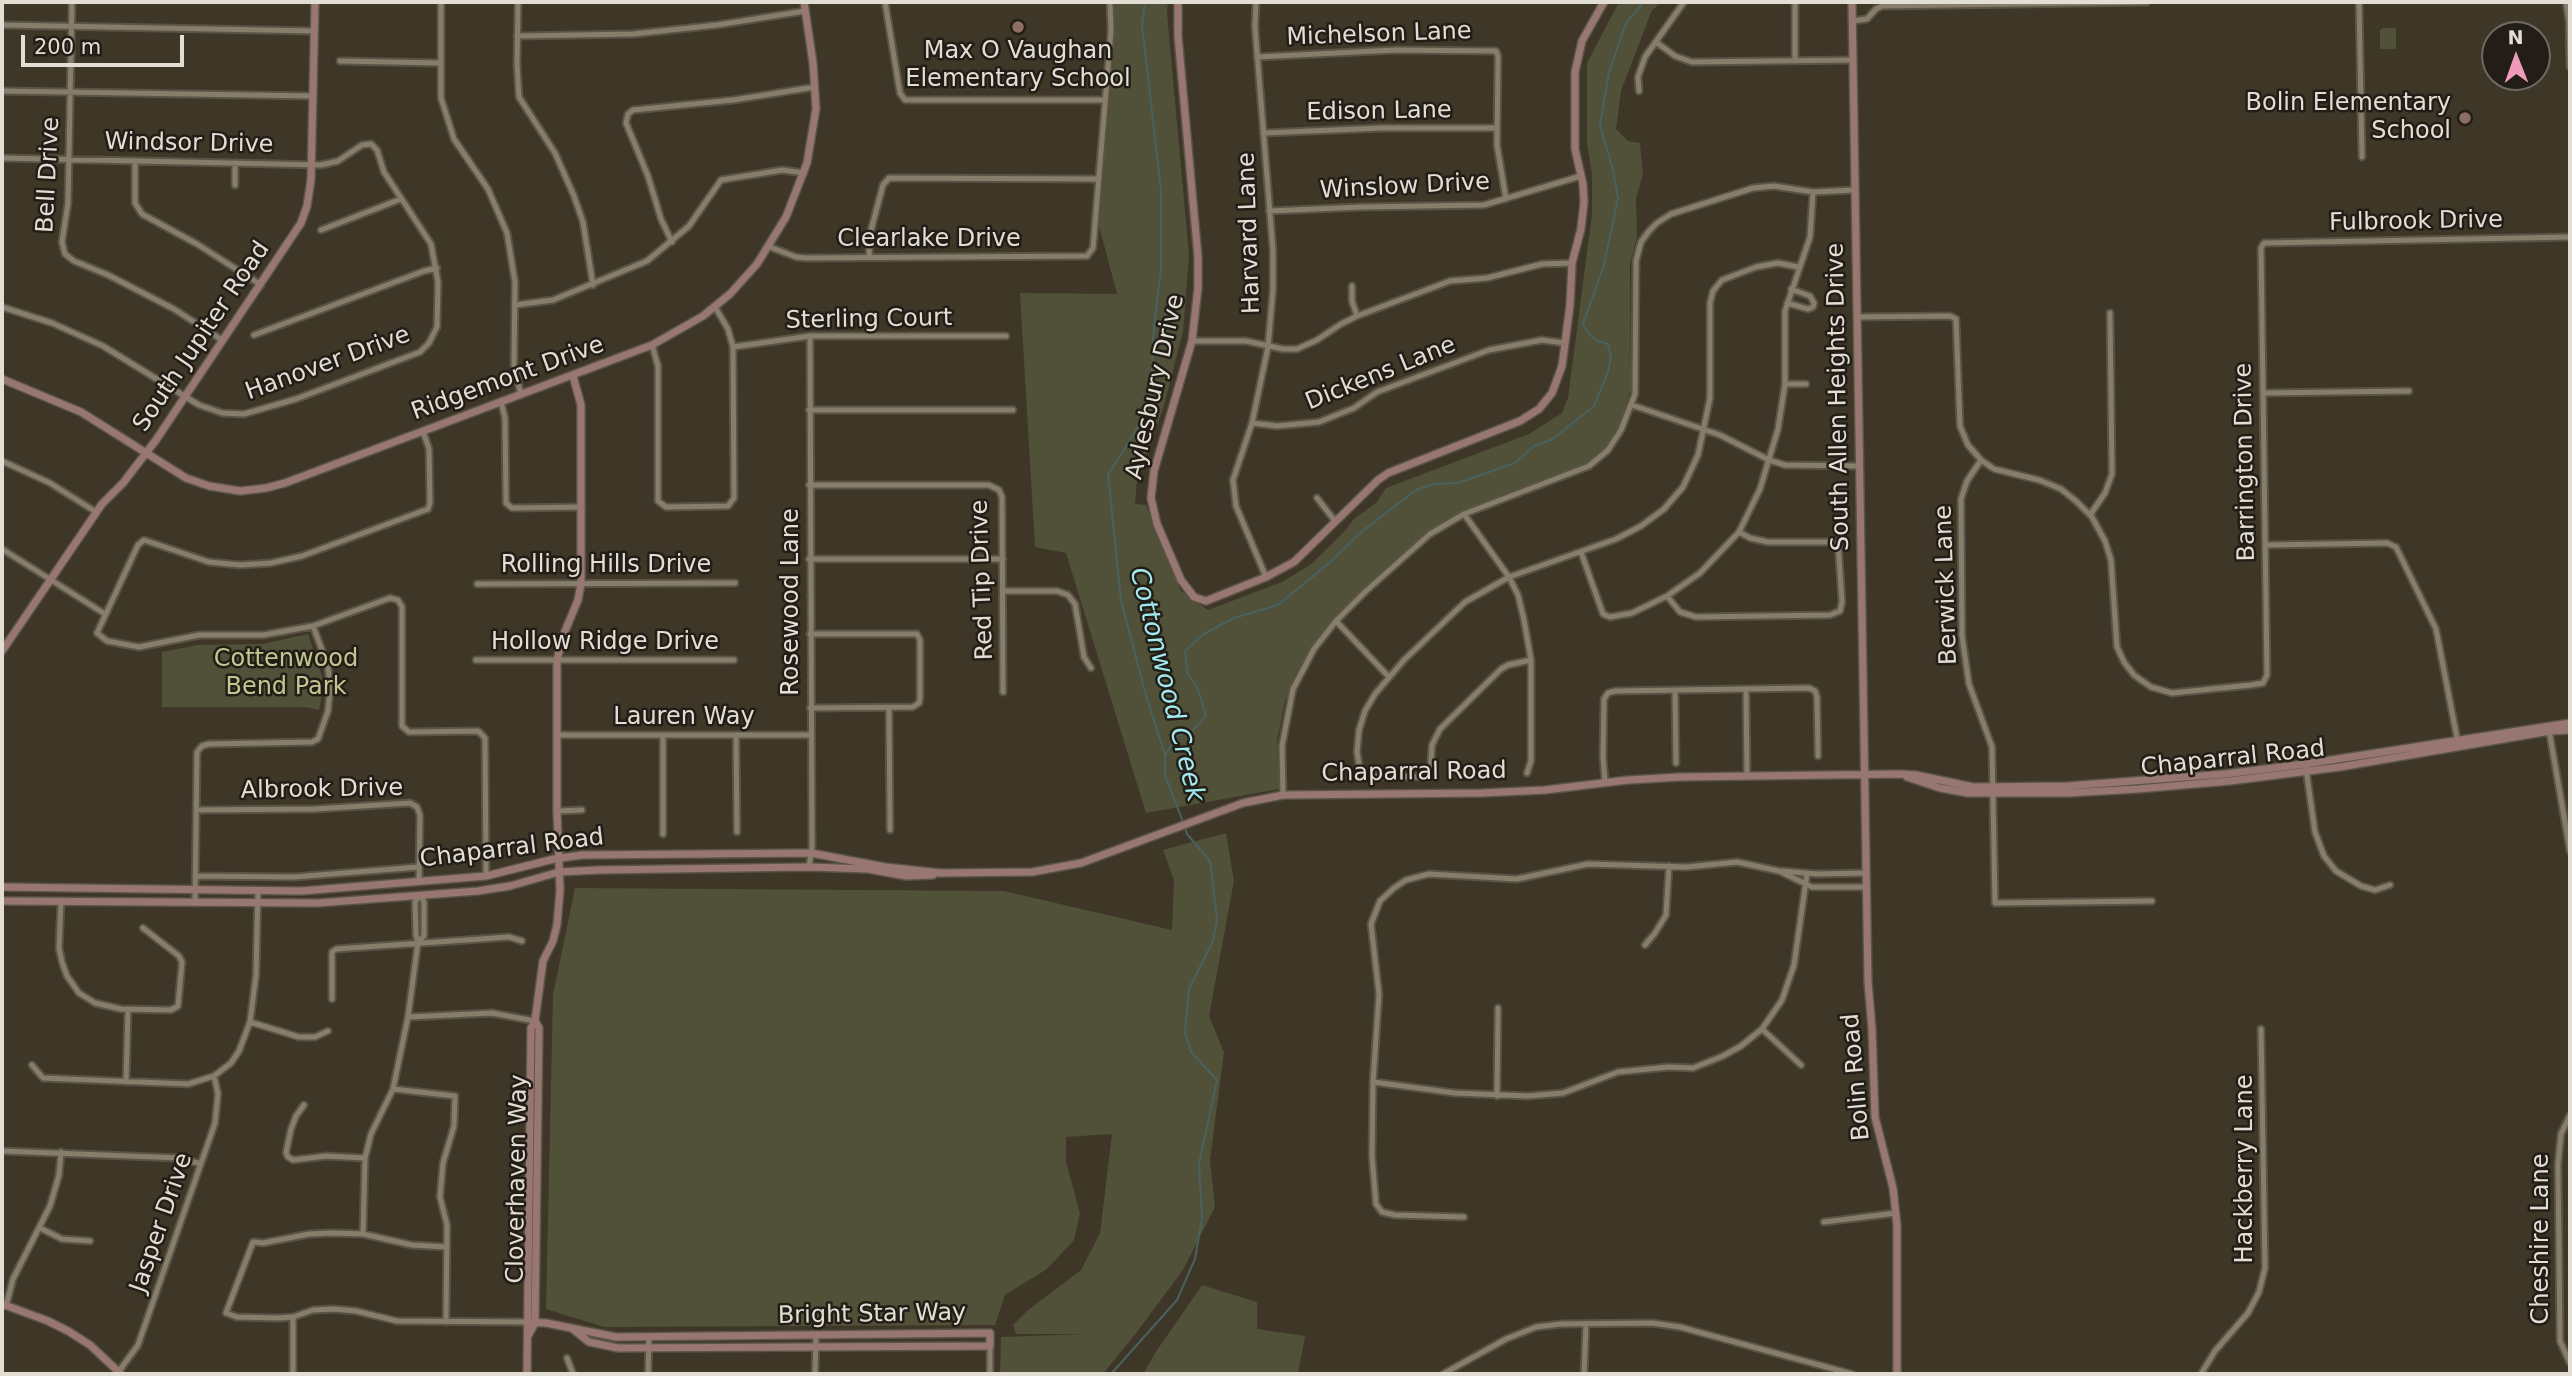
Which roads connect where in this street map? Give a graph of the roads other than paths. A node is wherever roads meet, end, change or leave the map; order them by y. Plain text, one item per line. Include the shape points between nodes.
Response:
1 (72, 2) edge
2 (315, 2) edge
3 (441, 2) edge
4 (518, 2) edge
5 (804, 2) edge
6 (885, 2) edge
7 (1110, 2) edge
8 (1178, 2) edge
9 (1256, 2) edge
10 (1604, 2) edge
11 (1684, 2) edge
12 (1795, 2) edge
13 (1854, 2) edge
14 (2147, 2) edge
15 (2359, 2) edge
16 (2566, 2) edge
17 (805, 11) junction
18 (1852, 20) junction
19 (2, 25) edge
20 (72, 26) junction
21 (314, 31) junction
22 (517, 36) junction
23 (1656, 42) junction
24 (1258, 57) junction
25 (1853, 60) junction
26 (340, 61) dead end
27 (1795, 61) junction
28 (440, 63) junction
29 (2570, 67) edge
30 (815, 86) junction
31 (1639, 91) dead end
32 (2, 92) edge
33 (70, 92) junction
34 (313, 96) junction
35 (1104, 100) junction
36 (1496, 128) junction
37 (1263, 133) junction
38 (371, 144) joint
39 (2362, 157) dead end
40 (2, 158) edge
41 (68, 160) junction
42 (135, 161) junction
43 (235, 163) junction
44 (311, 164) junction
45 (2, 165) edge
46 (804, 173) junction
47 (1581, 176) junction
48 (1099, 179) junction
49 (235, 185) dead end
50 (1855, 190) junction
51 (1813, 192) junction
52 (401, 198) junction
53 (1506, 199) junction
54 (1269, 211) junction
55 (321, 230) dead end
56 (2570, 237) edge
57 (672, 242) junction
58 (2264, 243) joint
59 (769, 247) junction
60 (869, 257) junction
61 (1572, 263) junction
62 (1798, 267) junction
63 (437, 268) junction
64 (261, 285) junction
65 (593, 285) junction
66 (1352, 286) dead end
67 (1791, 289) junction
68 (1787, 303) junction
69 (515, 305) junction
70 (2, 307) edge
71 (715, 307) junction
72 (2110, 313) dead end
73 (1357, 316) junction
74 (1857, 317) junction
75 (254, 335) dead end
76 (1006, 335) dead end
77 (810, 336) junction
78 (222, 340) junction
79 (1192, 341) junction
80 (1564, 343) junction
81 (652, 345) junction
82 (733, 347) junction
83 (1268, 347) junction
84 (573, 376) junction
85 (2, 379) edge
86 (1785, 384) junction
87 (1806, 384) dead end
88 (2409, 391) dead end
89 (2263, 393) junction
90 (521, 395) junction
91 (185, 397) junction
92 (502, 402) junction
93 (1632, 405) junction
94 (809, 410) junction
95 (1013, 410) dead end
96 (1252, 423) junction
97 (1702, 429) junction
98 (423, 431) junction
99 (146, 452) junction
100 (1769, 460) junction
101 (1981, 460) junction
102 (2, 461) edge
103 (1859, 466) junction
104 (809, 485) junction
105 (1317, 498) dead end
106 (582, 507) junction
107 (96, 512) junction
108 (1464, 514) junction
109 (2090, 514) junction
110 (1335, 521) junction
111 (1739, 531) junction
112 (2265, 545) junction
113 (2, 549) edge
114 (1581, 552) junction
115 (809, 559) junction
116 (1003, 559) junction
117 (1265, 577) junction
118 (1509, 577) junction
119 (51, 579) junction
120 (734, 583) dead end
121 (477, 584) dead end
122 (581, 584) junction
123 (1003, 591) junction
124 (1667, 596) junction
125 (105, 614) junction
126 (1336, 621) junction
127 (313, 626) junction
128 (810, 634) junction
129 (3, 647) edge
130 (476, 660) dead end
131 (558, 660) junction
132 (734, 660) dead end
133 (1531, 660) junction
134 (1091, 668) dead end
135 (1389, 677) junction
136 (1746, 689) junction
137 (1675, 690) junction
138 (1003, 692) dead end
139 (810, 708) junction
140 (889, 708) junction
141 (2570, 723) edge
142 (2549, 728) junction
143 (2570, 730) edge
144 (663, 735) junction
145 (736, 735) junction
146 (811, 735) junction
147 (557, 736) junction
148 (2458, 743) junction
149 (1818, 756) dead end
150 (1676, 763) dead end
151 (2306, 768) junction
152 (1527, 773) dead end
153 (1865, 775) junction
154 (1747, 776) junction
155 (1605, 782) junction
156 (1994, 791) junction
157 (1283, 795) junction
158 (196, 810) junction
159 (582, 810) dead end
160 (557, 811) junction
161 (890, 830) dead end
162 (737, 832) dead end
163 (663, 834) dead end
164 (2570, 851) edge
165 (811, 853) junction
166 (559, 858) junction
167 (1669, 866) junction
168 (419, 867) junction
169 (809, 867) junction
170 (1779, 871) junction
171 (559, 872) junction
172 (941, 873) junction
173 (1846, 873) junction
174 (1866, 873) junction
175 (1807, 874) junction
176 (195, 876) junction
177 (486, 876) junction
178 (419, 881) junction
179 (1806, 884) junction
180 (2390, 885) dead end
181 (2, 887) edge
182 (60, 887) junction
183 (1866, 887) junction
184 (1846, 888) junction
185 (195, 889) junction
186 (258, 890) junction
187 (420, 895) junction
188 (2, 901) edge
189 (61, 901) junction
190 (2152, 901) dead end
191 (195, 903) junction
192 (258, 903) junction
193 (143, 928) dead end
194 (522, 941) dead end
195 (418, 942) junction
196 (1645, 944) dead end
197 (332, 999) dead end
198 (1498, 1008) dead end
199 (128, 1009) junction
200 (408, 1017) junction
201 (535, 1021) junction
202 (250, 1022) junction
203 (1762, 1029) junction
204 (2260, 1029) dead end
205 (328, 1031) dead end
206 (32, 1065) dead end
207 (1801, 1065) dead end
208 (214, 1076) junction
209 (126, 1082) junction
210 (1373, 1082) junction
211 (393, 1088) junction
212 (1497, 1097) junction
213 (304, 1105) dead end
214 (2570, 1115) edge
215 (2, 1151) edge
216 (61, 1152) junction
217 (365, 1158) junction
218 (201, 1164) junction
219 (1896, 1213) junction
220 (1464, 1217) dead end
221 (1824, 1222) dead end
222 (40, 1228) junction
223 (363, 1234) junction
224 (90, 1241) dead end
225 (447, 1247) junction
226 (3, 1305) edge
227 (293, 1317) junction
228 (446, 1322) junction
229 (526, 1322) junction
230 (535, 1323) junction
231 (1586, 1324) junction
232 (574, 1330) junction
233 (816, 1335) junction
234 (528, 1337) junction
235 (649, 1337) junction
236 (816, 1345) junction
237 (990, 1346) junction
238 (648, 1349) junction
239 (567, 1358) dead end
240 (2570, 1363) edge
241 (119, 1374) edge
242 (293, 1374) edge
243 (527, 1374) edge
244 (573, 1374) edge
245 (648, 1374) edge
246 (815, 1374) edge
247 (990, 1374) edge
248 (1443, 1374) edge
249 (1584, 1374) edge
250 (1852, 1374) edge
251 (1898, 1374) edge
252 (2201, 1374) edge

1 - 20 street, Bell Drive
2 - 21 street, South Jupiter Road
3 - 28 street
4 - 22 street
5 - 17 street, Ridgemont Drive
6 - 35 street via 903,98
7 - 35 street
8 - 79 street, Aylesbury Drive via 1199,257
9 - 24 street, Harvard Lane
10 - 47 street via 1583,41 1575,72 1575,149
11 - 23 street
12 - 27 street
13 - 18 street, South Allen Heights Drive
14 - 18 street via 1882,6 1867,19
15 - 39 street
16 - 29 street
17 - 22 street via 633,34
17 - 30 street, Ridgemont Drive
18 - 25 street, South Allen Heights Drive
19 - 20 street
20 - 21 street
20 - 33 street, Bell Drive
21 - 34 street, South Jupiter Road
22 - 65 street via 519,97 555,153 574,196
23 - 27 street via 1675,56 1692,61
23 - 31 street via 1638,77
24 - 36 street, Michelson Lane via 1493,50 1498,57
24 - 37 street, Harvard Lane
25 - 27 street
25 - 50 street, South Allen Heights Drive
26 - 28 street
28 - 69 street via 441,98 450,130 488,189 507,233
30 - 46 street, Ridgemont Drive via 813,136
30 - 57 street via 629,112 626,123
32 - 33 street
33 - 34 street
33 - 41 street, Bell Drive
34 - 44 street, South Jupiter Road
35 - 48 street
36 - 37 street, Edison Lane
36 - 53 street
37 - 54 street, Harvard Lane
38 - 44 street, Windsor Drive via 338,161
38 - 52 street, Hanover Drive
40 - 41 street, Windsor Drive
40 - 45 street
41 - 42 street, Windsor Drive
41 - 78 street, Bell Drive via 65,254 174,309
42 - 43 street, Windsor Drive
42 - 64 street via 135,203 142,214
43 - 44 street, Windsor Drive
43 - 49 street
44 - 64 street, South Jupiter Road via 305,213
46 - 57 street via 782,170 721,180
46 - 59 street, Ridgemont Drive
47 - 53 street, Winslow Drive
47 - 61 street via 1584,202
48 - 60 street via 889,178 870,234
48 - 60 street, Clearlake Drive via 1093,248 1084,257
50 - 51 street
50 - 74 street, South Allen Heights Drive
51 - 62 street via 1811,232
51 - 93 street via 1752,188 1671,214 1649,231 1636,261
52 - 55 street
52 - 63 street, Hanover Drive via 431,244
53 - 54 street, Winslow Drive via 1484,205
54 - 83 street, Harvard Lane via 1273,289
56 - 58 street, Fulbrook Drive
57 - 65 street via 636,267
58 - 89 street, Barrington Drive
59 - 60 street, Clearlake Drive via 796,257
59 - 71 street, Ridgemont Drive
61 - 73 street via 1450,281
61 - 80 street
62 - 67 street
62 - 97 street via 1778,263 1756,267 1722,280 1713,291 1710,398
63 - 75 street
63 - 91 street, Hanover Drive via 437,327 419,352 253,414 216,411
64 - 78 street, South Jupiter Road
65 - 69 street via 545,303
66 - 73 street
67 - 68 street
67 - 68 street via 1810,296 1813,307
68 - 86 street
69 - 90 street via 514,365
70 - 91 street, Hanover Drive via 103,346
71 - 81 street, Ridgemont Drive
71 - 82 street
72 - 109 street via 2112,474
73 - 83 street via 1297,349
74 - 101 street via 1956,319 1960,426
74 - 103 street, South Allen Heights Drive
76 - 77 street, Sterling Court
77 - 82 street, Sterling Court
77 - 94 street, Rosewood Lane
78 - 91 street, South Jupiter Road
79 - 83 street via 1246,341
79 - 117 street, Aylesbury Drive via 1154,471 1151,498 1157,524 1181,580 1200,600
80 - 96 street, Dickens Lane via 1538,341 1489,350 1377,392 1354,408 1319,422
80 - 110 street via 1552,393 1529,417 1388,473
81 - 82 street via 658,366 659,503 666,507 726,507 733,503
81 - 84 street, Ridgemont Drive
83 - 96 street, Harvard Lane
84 - 90 street, Ridgemont Drive
84 - 106 street, Cloverhaven Way via 581,405
85 - 99 street, Ridgemont Drive via 65,404
86 - 87 street
86 - 100 street
88 - 89 street
89 - 112 street, Barrington Drive
90 - 92 street, Ridgemont Drive
91 - 99 street, South Jupiter Road
92 - 98 street, Ridgemont Drive
92 - 106 street via 506,503 512,508
93 - 97 street
93 - 108 street via 1608,450 1589,466
94 - 95 street
94 - 104 street, Rosewood Lane
96 - 117 street, Harvard Lane via 1235,469 1233,494
97 - 100 street
97 - 114 street via 1696,460 1683,487 1664,509 1642,526
98 - 99 street, Ridgemont Drive via 258,490 227,490 197,483
98 - 125 street via 429,449 430,503 423,512 302,556 260,564 209,562 144,540
99 - 107 street, South Jupiter Road
100 - 103 street via 1785,465
100 - 111 street
101 - 109 street via 2005,473 2057,487
101 - 156 street, Berwick Lane via 1961,499 1962,636 1969,684 1991,740
102 - 107 street via 50,483
103 - 153 street, South Allen Heights Drive
104 - 115 street, Rosewood Lane
104 - 116 street, Red Tip Drive via 993,485 1002,498
105 - 110 street
106 - 122 street, Cloverhaven Way
107 - 119 street, South Jupiter Road
108 - 118 street
108 - 126 street via 1411,549
109 - 112 street, Barrington Drive via 2111,560 2117,647 2134,675 2151,687 2172,693 2265,682
110 - 117 street via 1294,562
111 - 124 street via 1700,573
111 - 124 street via 1768,542 1839,543 1840,611 1830,615 1696,617 1680,612
112 - 148 street via 2387,543 2396,547 2436,629
113 - 119 street
114 - 118 street
114 - 124 street via 1605,616 1632,613
115 - 116 street
115 - 128 street, Rosewood Lane
116 - 123 street, Red Tip Drive
118 - 133 street via 1518,595
118 - 135 street via 1465,602
119 - 125 street
119 - 129 street, South Jupiter Road
120 - 122 street, Rolling Hills Drive
121 - 122 street, Rolling Hills Drive
122 - 131 street, Cloverhaven Way
123 - 134 street via 1068,595 1075,604 1084,657
123 - 138 street, Red Tip Drive
125 - 127 street via 99,636 139,647 198,635 263,635
126 - 135 street
126 - 157 street via 1293,688 1282,746
127 - 158 street via 330,681 329,705 319,737 312,743 202,746 196,755
127 - 177 street via 390,598 398,600 402,607 403,729 478,731 485,738
128 - 139 street, Rosewood Lane
128 - 140 street via 919,636 920,701 913,707
130 - 131 street, Hollow Ridge Drive
131 - 132 street, Hollow Ridge Drive
131 - 147 street, Cloverhaven Way
133 - 135 street via 1501,668 1440,729 1432,745 1430,777 1361,776 1359,730 1365,711
133 - 152 street via 1531,761
136 - 137 street
136 - 149 street via 1815,691
136 - 154 street
137 - 150 street
137 - 155 street via 1608,693 1604,699
139 - 140 street
139 - 146 street, Rosewood Lane
140 - 161 street
141 - 142 street, Chaparral Road
142 - 143 street, Chaparral Road
142 - 148 street, Chaparral Road
142 - 164 street
144 - 145 street, Lauren Way
144 - 147 street, Lauren Way
144 - 163 street
145 - 146 street, Lauren Way
145 - 162 street
146 - 165 street, Rosewood Lane
147 - 160 street, Cloverhaven Way
148 - 151 street, Chaparral Road
151 - 156 street, Chaparral Road
151 - 180 street via 2323,856 2336,871 2361,886 2375,890
153 - 154 street, Chaparral Road
153 - 156 street, Chaparral Road via 1916,775
153 - 174 street, Bolin Road
154 - 155 street, Chaparral Road
155 - 157 street, Chaparral Road via 1482,793
156 - 190 street, Berwick Lane via 1995,903
157 - 172 street, Chaparral Road via 1225,809 1053,870
158 - 168 street, Albrook Drive via 315,810 410,803 419,811
158 - 176 street
159 - 160 street
160 - 166 street, Cloverhaven Way
165 - 166 street, Chaparral Road
165 - 169 street, Rosewood Lane
165 - 172 street, Chaparral Road
166 - 171 street, Cloverhaven Way
166 - 177 street, Chaparral Road
167 - 170 street via 1737,862
167 - 196 street via 1666,915
167 - 210 street via 1588,864 1503,879 1445,873 1406,880 1387,894 1372,921 1379,994
168 - 176 street via 294,877
168 - 178 street, Albrook Drive
169 - 171 street, Chaparral Road
169 - 172 street, Chaparral Road via 913,876
170 - 175 street
170 - 179 street
171 - 187 street, Chaparral Road via 502,888
171 - 201 street, Cloverhaven Way via 557,925 541,969
173 - 174 street
173 - 175 street
173 - 184 street
174 - 183 street, Bolin Road
175 - 179 street
176 - 185 street
177 - 178 street, Chaparral Road
178 - 186 street, Chaparral Road
178 - 187 street
179 - 184 street
179 - 203 street via 1791,975 1782,1000
181 - 182 street, Chaparral Road
182 - 185 street, Chaparral Road
182 - 189 street
183 - 184 street
183 - 219 street, Bolin Road via 1874,1106
185 - 186 street, Chaparral Road
185 - 191 street
186 - 192 street
187 - 192 street, Chaparral Road
187 - 195 street via 415,902
188 - 189 street, Chaparral Road
189 - 191 street, Chaparral Road
189 - 199 street via 59,948 67,976 79,993 95,1003
191 - 192 street, Chaparral Road
192 - 202 street
193 - 199 street via 179,956 178,1006 171,1010
194 - 195 street via 509,937
195 - 197 street via 336,949 332,952
195 - 200 street
198 - 212 street
199 - 209 street
200 - 201 street via 492,1013
200 - 211 street
201 - 229 street, Cloverhaven Way via 531,1028
201 - 230 street, Cloverhaven Way via 540,1028
202 - 205 street via 299,1037
202 - 208 street via 239,1051
203 - 207 street
203 - 212 street via 1733,1051 1693,1068 1618,1072 1563,1093
204 - 252 street, Hackberry Lane via 2265,1268 2252,1307
206 - 209 street via 43,1078
208 - 209 street via 188,1084
208 - 218 street, Jasper Drive via 219,1104
210 - 212 street
210 - 220 street via 1372,1156 1378,1208 1395,1215
211 - 217 street
211 - 225 street via 455,1096 440,1197
213 - 217 street via 291,1129 288,1157
214 - 240 street, Cheshire Lane via 2559,1141 2558,1173 2560,1341
215 - 216 street
216 - 218 street via 180,1157
216 - 222 street via 53,1198
217 - 223 street
218 - 241 street, Jasper Drive via 138,1345
219 - 221 street
219 - 251 street, Bolin Road
222 - 224 street via 62,1239
222 - 226 street
223 - 225 street via 397,1243
223 - 227 street, Bright Star Way via 309,1234 253,1242 226,1313
225 - 228 street
226 - 241 street via 68,1331
227 - 228 street, Bright Star Way via 334,1309 397,1321
227 - 242 street
228 - 229 street, Bright Star Way
229 - 230 street, Bright Star Way
229 - 234 street, Cloverhaven Way
230 - 232 street, Bright Star Way
230 - 234 street, Cloverhaven Way
231 - 248 street via 1524,1331
231 - 249 street
231 - 250 street via 1673,1325
232 - 235 street, Bright Star Way
232 - 238 street, Bright Star Way via 589,1342
233 - 235 street, Bright Star Way
233 - 236 street
233 - 237 street, Bright Star Way via 990,1333
234 - 243 street, Cloverhaven Way
235 - 238 street
236 - 237 street, Bright Star Way
236 - 238 street, Bright Star Way
236 - 246 street
237 - 247 street
238 - 245 street
239 - 244 street

